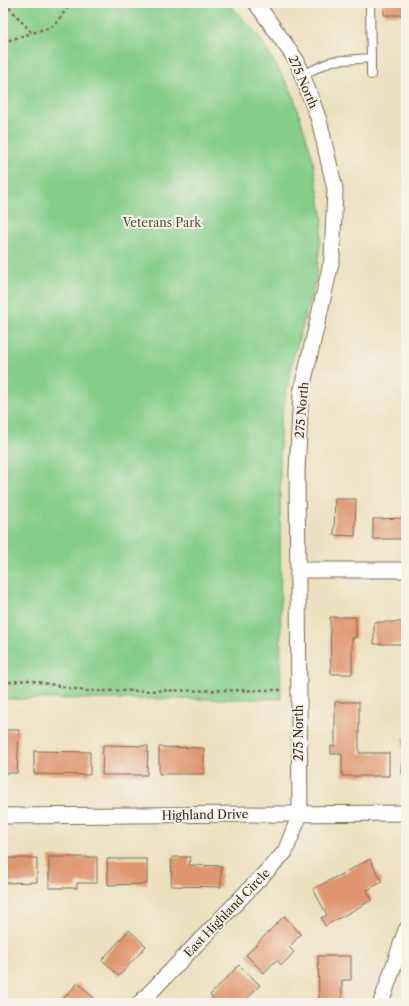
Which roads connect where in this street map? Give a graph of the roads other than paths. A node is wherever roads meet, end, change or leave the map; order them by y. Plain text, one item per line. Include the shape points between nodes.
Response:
1 (256, 3) edge
2 (370, 3) edge
3 (371, 58) junction
4 (371, 75) dead end
5 (302, 76) junction
6 (298, 570) junction
7 (406, 570) edge
8 (406, 813) edge
9 (300, 814) junction
10 (3, 816) edge
11 (406, 930) edge
12 (140, 1003) edge
13 (381, 1003) edge

1 - 5 street, 275 North via 297,61
2 - 3 lane
3 - 4 lane
3 - 5 lane via 332,61
5 - 6 street, 275 North via 319,120 335,189 332,258 301,393 297,472
6 - 7 street
6 - 9 street, 275 North
8 - 9 street, Highland Drive
9 - 10 street, Highland Drive
9 - 12 street, East Highland Circle via 285,852
11 - 13 street

